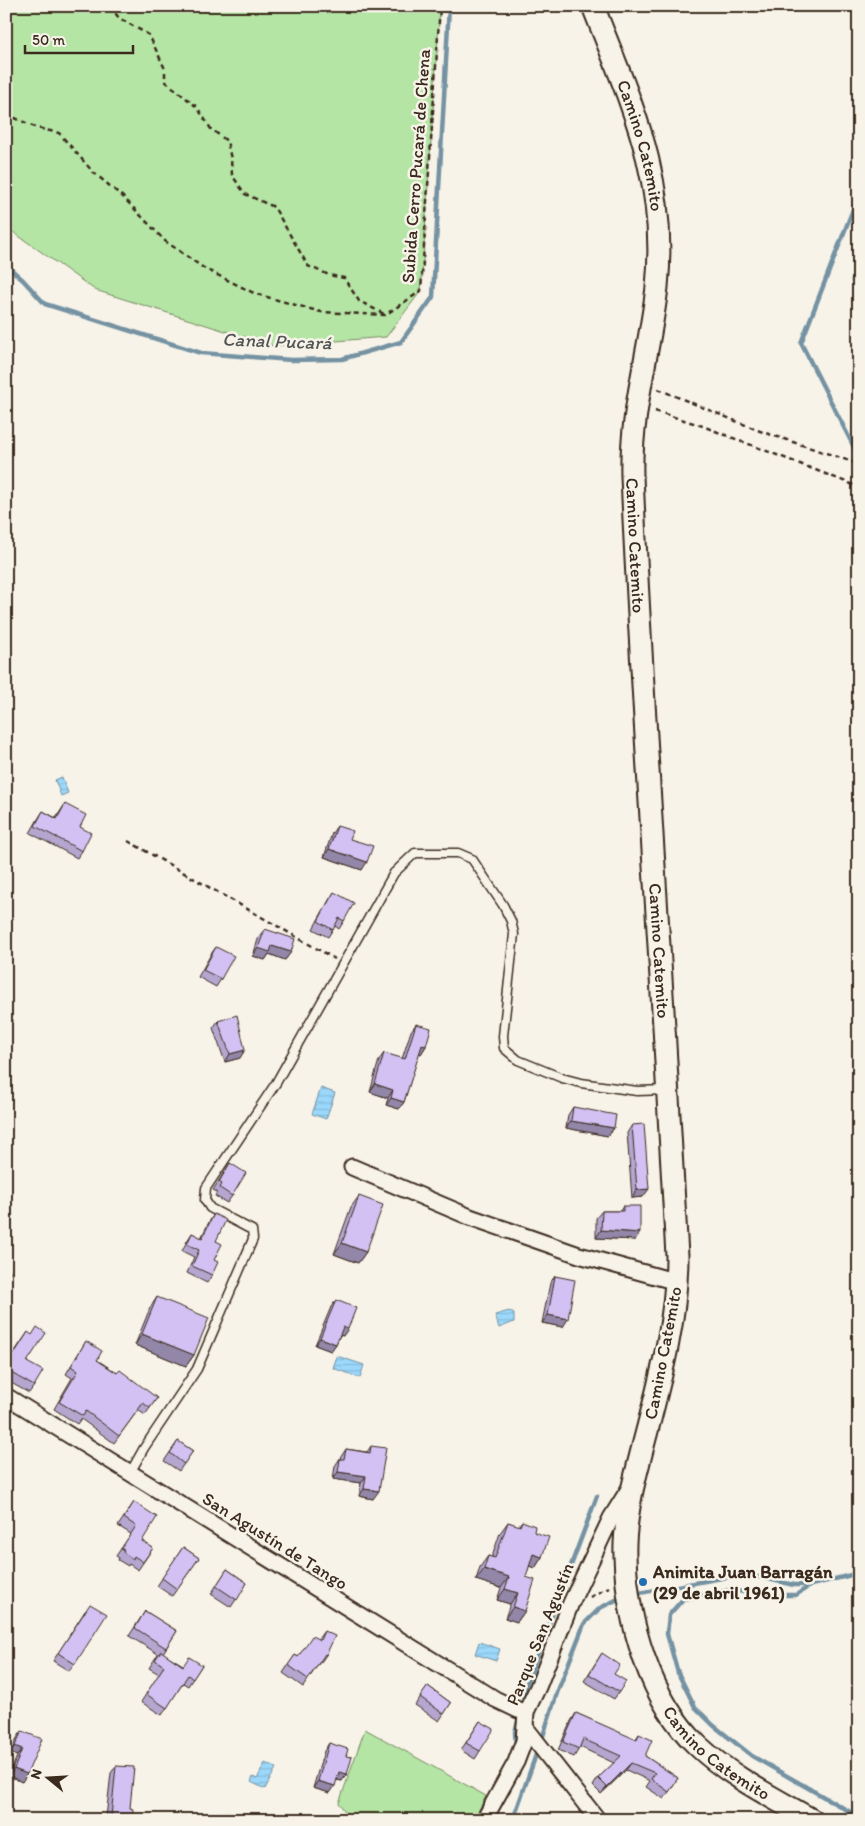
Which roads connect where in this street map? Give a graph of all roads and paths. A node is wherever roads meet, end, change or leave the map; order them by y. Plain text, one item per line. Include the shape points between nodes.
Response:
1 (110, 6) edge
2 (440, 6) edge
3 (593, 6) edge
4 (6, 114) edge
5 (859, 243) edge
6 (385, 315) junction
7 (859, 322) edge
8 (640, 381) junction
9 (637, 405) junction
10 (859, 464) edge
11 (859, 487) edge
12 (128, 841) dead end
13 (343, 964) junction
14 (668, 1090) junction
15 (352, 1167) dead end
16 (677, 1282) junction
17 (6, 1396) edge
18 (130, 1473) junction
19 (634, 1484) junction
20 (598, 1545) junction
21 (624, 1555) junction
22 (528, 1725) junction
23 (484, 1820) edge
24 (598, 1820) edge
25 (812, 1820) edge

1 - 6 path via 119,18 150,35 165,69 165,81 197,107 211,129 227,141 232,175 245,194 274,207 308,266 344,278 359,302
2 - 6 path, Subida Cerro Pucará de Chena via 421,291
3 - 8 main road, Camino Catemito via 640,127 656,196 659,240 657,289
4 - 6 path via 37,128 59,133 93,172 123,197 165,241 205,269 256,294 321,312
5 - 7 path via 852,280
8 - 9 main road, Camino Catemito
8 - 10 path via 760,431
9 - 11 path via 700,425
9 - 14 main road, Camino Catemito via 632,471
12 - 13 path
13 - 14 lane via 394,873 415,854 458,853 472,859 511,921 513,949 503,1036 504,1048 509,1054 581,1083 637,1091
13 - 18 lane via 276,1083 206,1188 205,1200 210,1208 252,1230 253,1239 197,1369
14 - 16 main road, Camino Catemito
15 - 16 street via 470,1217 579,1255
16 - 19 main road, Camino Catemito via 656,1402
17 - 18 street, San Agustín de Tango
18 - 22 street, San Agustín de Tango via 509,1706
19 - 20 street, Parque San Agustín via 611,1518
19 - 21 main road, Camino Catemito
20 - 21 street via 618,1548
20 - 22 street, Parque San Agustín via 538,1687
21 - 25 main road, Camino Catemito via 634,1623 653,1680 670,1712 691,1739 713,1758
22 - 23 street, Parque San Agustín via 516,1762
22 - 24 street

